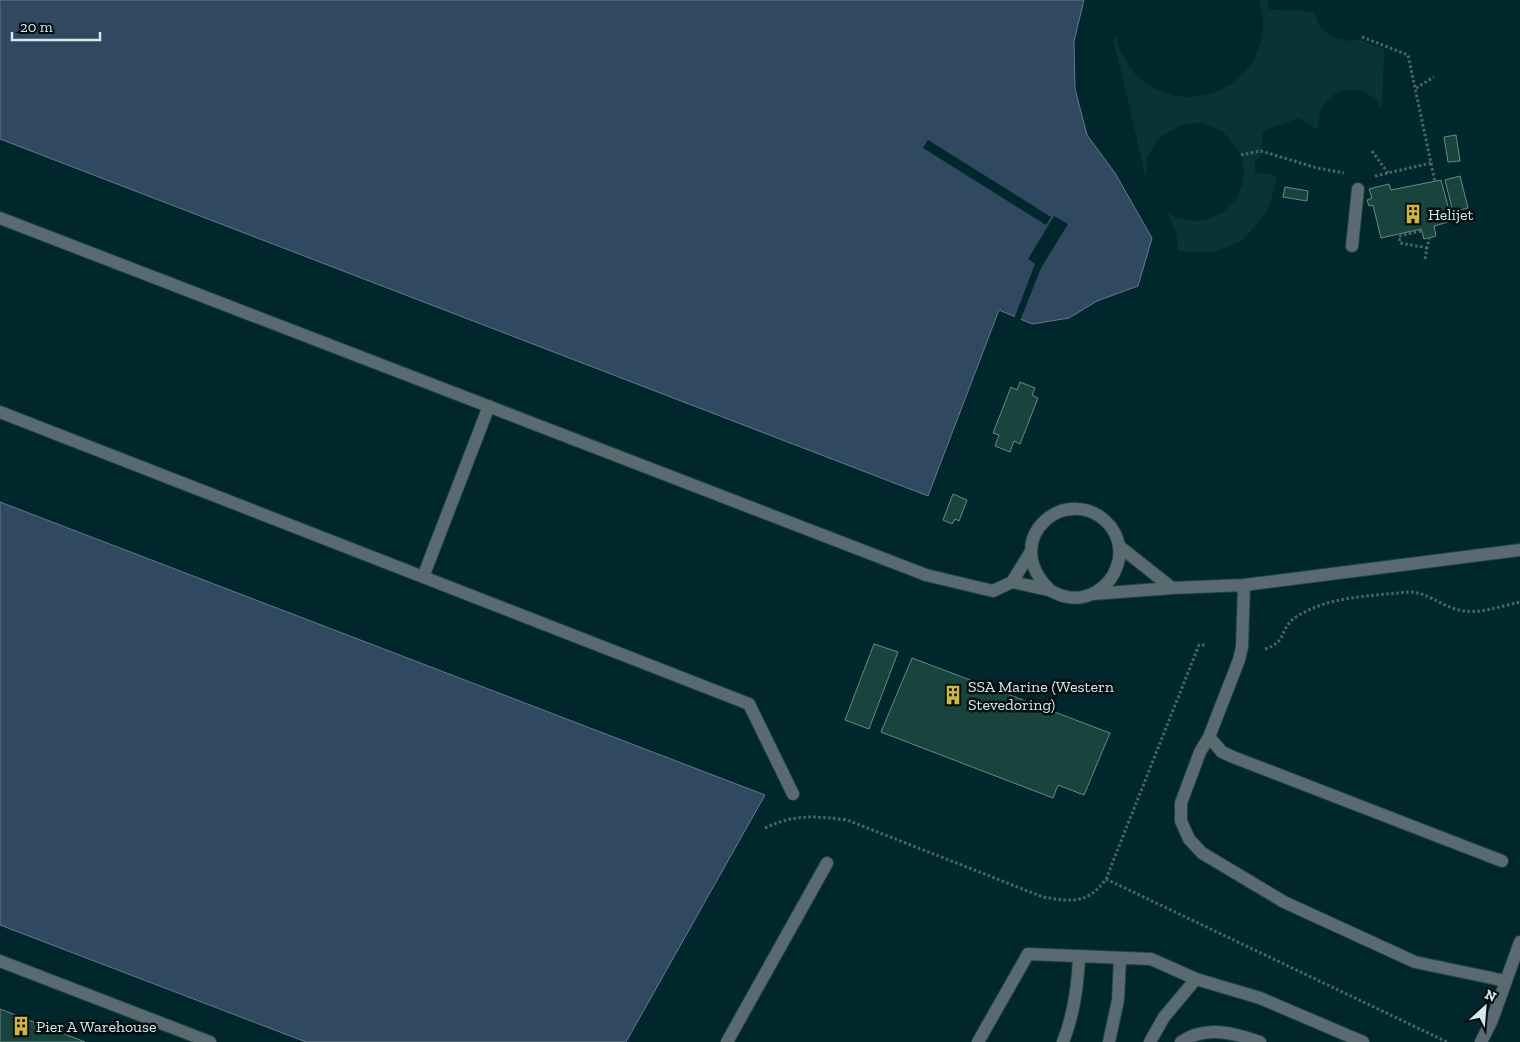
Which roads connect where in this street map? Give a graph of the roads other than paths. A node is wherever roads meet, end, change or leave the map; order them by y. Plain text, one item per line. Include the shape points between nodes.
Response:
1 (1358, 189) dead end
2 (0, 218) edge
3 (1352, 246) dead end
4 (489, 406) junction
5 (0, 412) edge
6 (1119, 546) junction
7 (1520, 550) edge
8 (1030, 553) junction
9 (423, 577) junction
10 (1012, 582) junction
11 (1244, 585) junction
12 (1172, 588) junction
13 (1051, 590) junction
14 (1093, 594) junction
15 (1209, 737) junction
16 (793, 794) dead end
17 (1502, 861) dead end
18 (828, 863) dead end
19 (1520, 942) edge
20 (1079, 956) junction
21 (1120, 958) junction
22 (0, 961) edge
23 (1196, 979) junction
24 (1506, 981) junction
25 (210, 1042) edge
26 (727, 1042) edge
27 (978, 1042) edge
28 (1064, 1042) edge
29 (1109, 1042) edge
30 (1150, 1042) edge
31 (1181, 1042) edge
32 (1260, 1042) edge
33 (1363, 1042) edge
34 (1481, 1042) edge

1 - 3 lane
2 - 4 lane
4 - 9 lane
4 - 10 lane via 926,575 993,591
5 - 9 lane
6 - 8 lane via 1115,532 1105,520 1079,508 1064,510 1039,526 1032,539
6 - 12 lane
6 - 14 lane via 1115,574
7 - 11 lane
8 - 10 lane
8 - 13 lane via 1033,568
9 - 16 lane via 749,704
10 - 13 lane
11 - 12 lane
11 - 15 lane via 1242,647
12 - 14 lane
13 - 14 lane via 1079,598
15 - 17 lane via 1222,752 1233,757
15 - 24 lane via 1181,803 1180,821 1189,839 1202,853 1284,902 1415,962
18 - 26 lane
19 - 24 lane
20 - 21 lane
20 - 27 lane via 1028,954
20 - 28 lane via 1078,982
21 - 23 lane via 1152,959
21 - 29 lane via 1118,1000
22 - 25 lane
23 - 30 lane via 1164,1018
23 - 33 lane via 1260,998
24 - 34 lane
31 - 32 lane via 1205,1032 1229,1033

